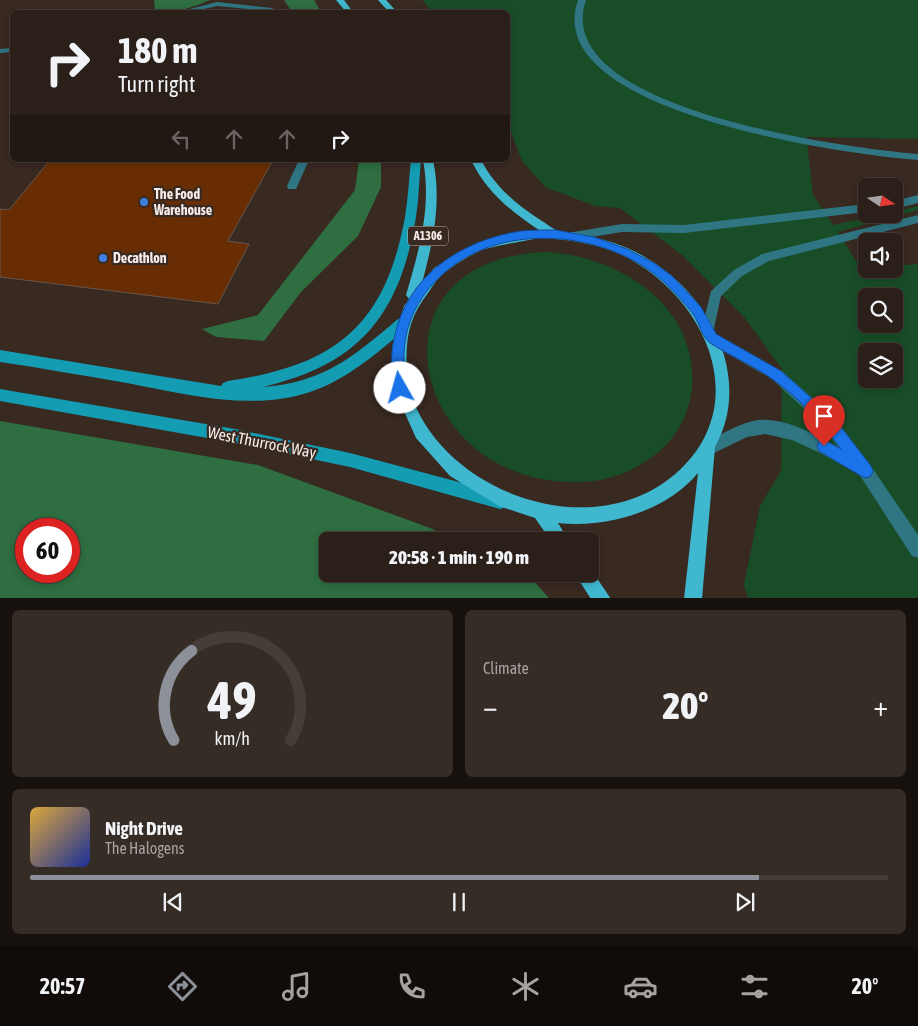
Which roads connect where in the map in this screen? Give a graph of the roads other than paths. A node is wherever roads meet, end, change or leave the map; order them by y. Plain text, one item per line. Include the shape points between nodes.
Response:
1 (340, 0) edge
2 (382, 0) edge
3 (582, 0) edge
4 (190, 10) edge
5 (272, 10) edge
6 (348, 10) edge
7 (391, 10) edge
8 (918, 157) edge
9 (303, 162) edge
10 (416, 162) edge
11 (429, 162) edge
12 (477, 162) edge
13 (292, 186) dead end
14 (918, 199) edge
15 (903, 203) edge
16 (858, 209) edge
17 (918, 219) edge
18 (556, 234) junction
19 (573, 236) junction
20 (406, 316) junction
21 (710, 333) junction
22 (0, 356) edge
23 (203, 390) junction
24 (0, 394) edge
25 (708, 449) junction
26 (866, 471) junction
27 (519, 507) junction
28 (540, 512) junction
29 (554, 532) edge
30 (918, 550) edge
31 (590, 582) edge
32 (602, 598) edge
33 (693, 598) edge

1 - 6 main road
2 - 7 main road
3 - 8 street via 577,21 591,53 617,77 657,100 680,110 807,142 874,154
4 - 5 street via 216,4
9 - 13 street
10 - 23 main road via 408,230 387,293 370,322 325,359 249,385
11 - 20 main road, A1306 via 432,172 431,227
12 - 18 main road via 491,185 523,216
14 - 15 street
16 - 19 street via 684,229 622,228
17 - 21 street via 766,257 738,274 715,294
18 - 19 main road
18 - 20 main road via 506,237 462,254 431,278 416,296
19 - 21 main road via 613,247 650,266 683,294
20 - 23 main road via 364,354 329,378 296,389 259,395
20 - 27 main road via 397,354 400,388 420,433 457,474 486,493
21 - 25 main road via 719,356 724,393 722,412
21 - 26 street via 777,375 830,422
22 - 23 main road
24 - 27 main road, West Thurrock Way via 350,460
25 - 26 street via 754,428 779,429 824,446
25 - 28 main road via 690,472 667,491 635,506 585,516
25 - 33 main road
26 - 30 street
27 - 28 main road
28 - 29 main road
31 - 32 main road

